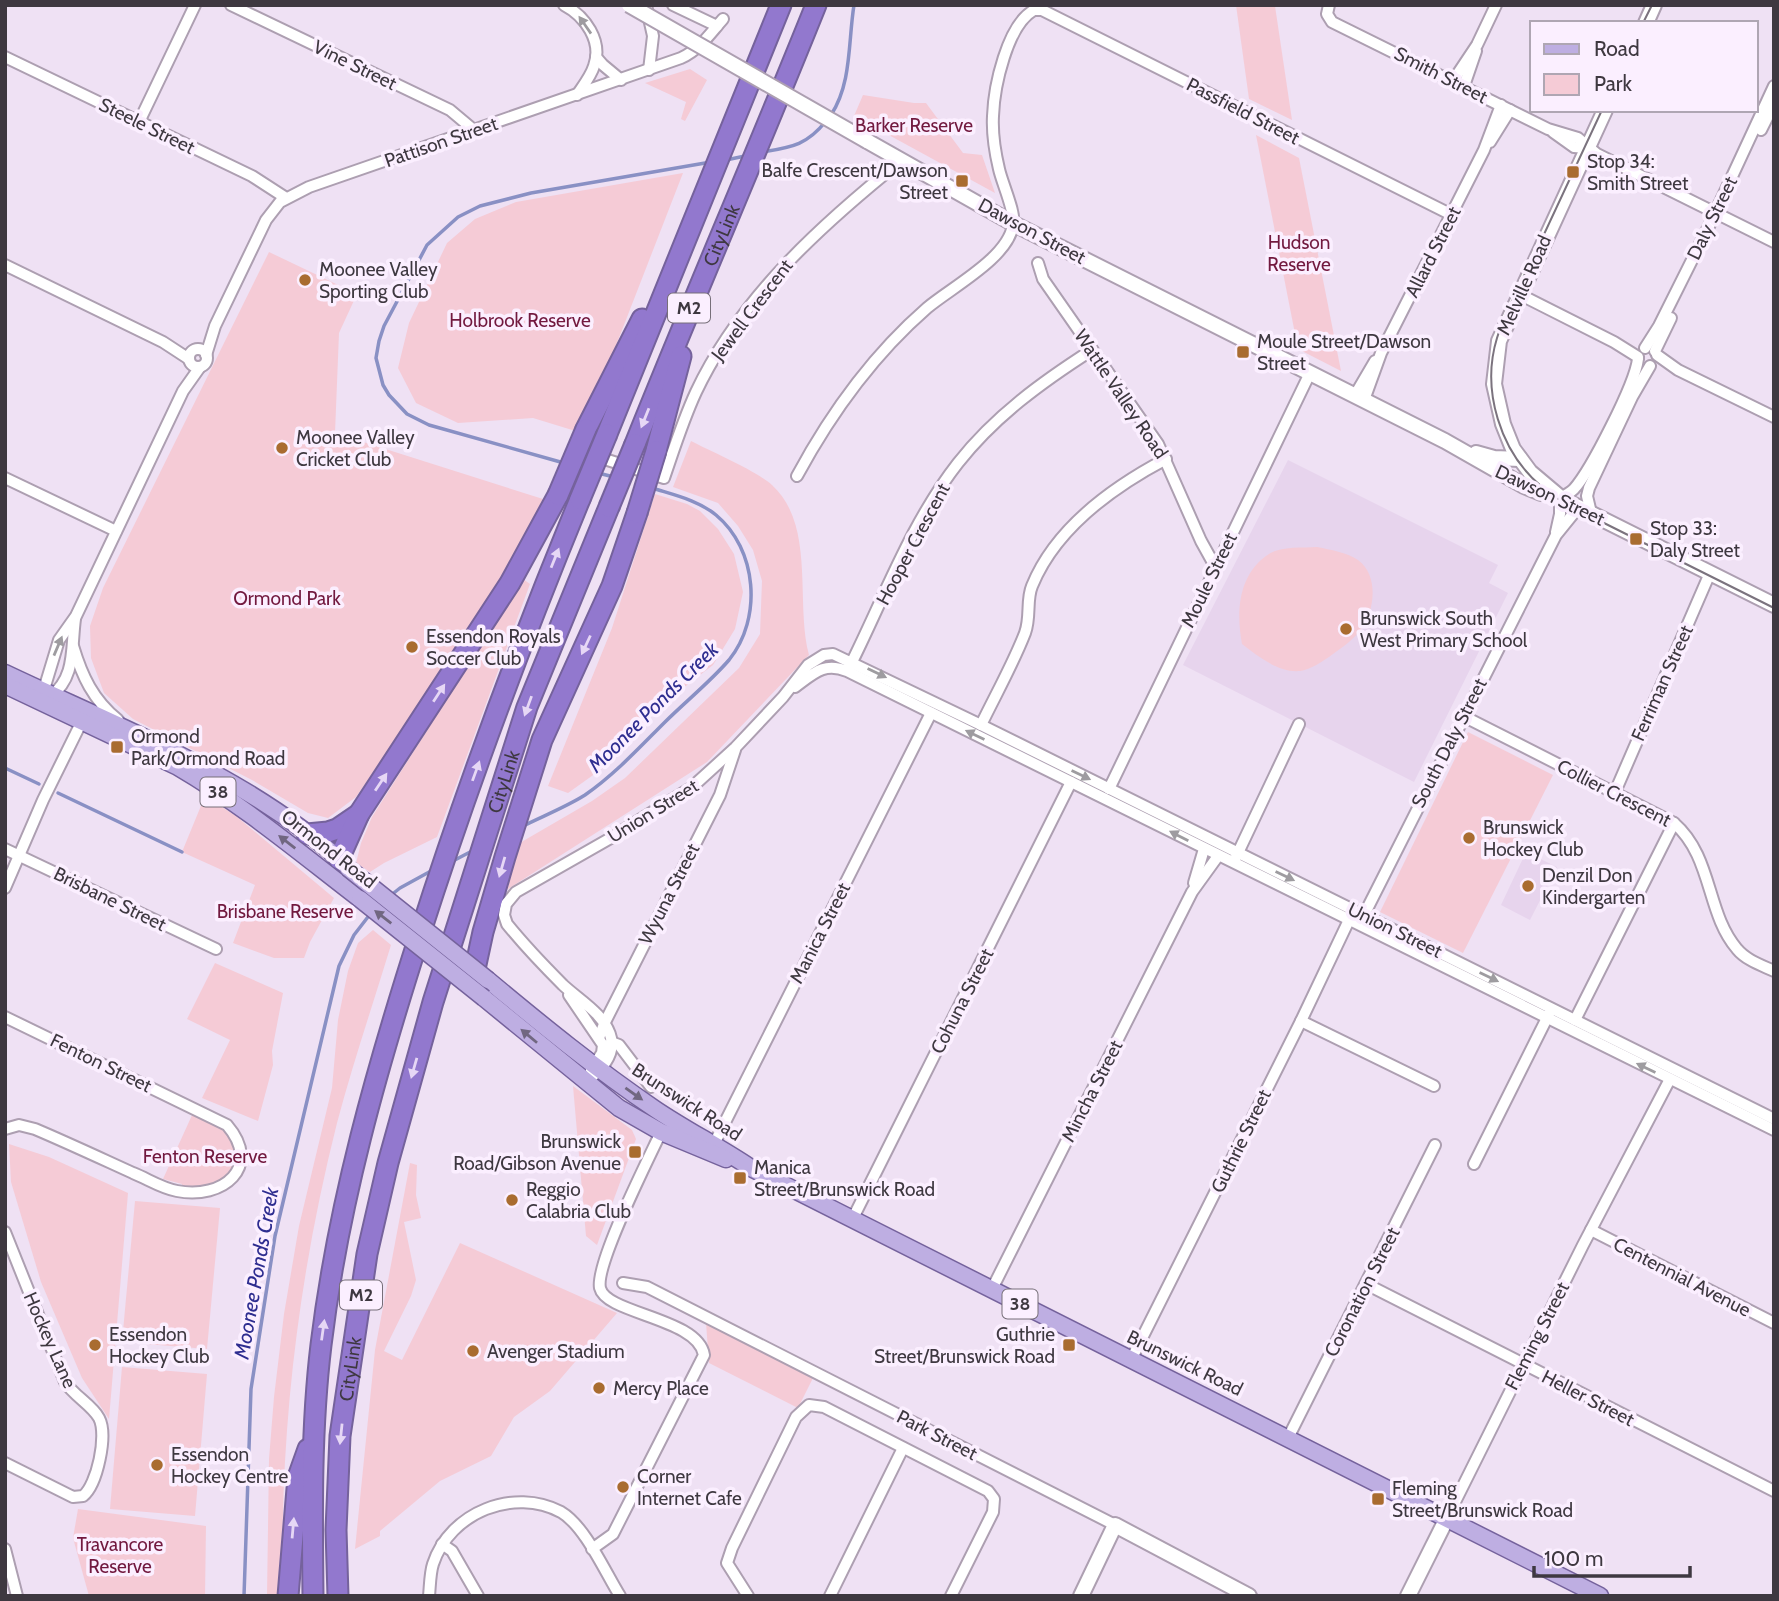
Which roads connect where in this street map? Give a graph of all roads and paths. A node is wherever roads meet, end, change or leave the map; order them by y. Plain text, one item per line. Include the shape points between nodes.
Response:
1 (195, 5) edge
2 (231, 5) edge
3 (564, 5) edge
4 (629, 5) edge
5 (646, 5) edge
6 (673, 5) edge
7 (781, 5) edge
8 (816, 5) edge
9 (1329, 5) edge
10 (1496, 5) edge
11 (1654, 5) edge
12 (1647, 21) edge
13 (5, 57) edge
14 (596, 57) junction
15 (649, 70) junction
16 (621, 80) junction
17 (1459, 83) junction
18 (1774, 86) edge
19 (577, 96) junction
20 (1774, 104) edge
21 (1505, 107) junction
22 (1604, 112) edge
23 (139, 122) junction
24 (475, 131) junction
25 (1587, 148) junction
26 (902, 160) junction
27 (709, 180) junction
28 (286, 198) junction
29 (1718, 214) junction
30 (1451, 215) junction
31 (1014, 223) junction
32 (1774, 242) edge
33 (1038, 263) dead end
34 (5, 265) edge
35 (704, 271) junction
36 (1519, 294) junction
37 (1093, 350) junction
38 (1647, 356) junction
39 (196, 357) junction
40 (1310, 373) junction
41 (1359, 397) junction
42 (1774, 418) edge
43 (1445, 441) junction
44 (563, 447) dead end
45 (1166, 459) junction
46 (1520, 459) junction
47 (797, 476) dead end
48 (5, 478) edge
49 (1557, 496) junction
50 (1586, 511) junction
51 (116, 531) junction
52 (1556, 535) junction
53 (1216, 568) junction
54 (1710, 573) junction
55 (1774, 605) edge
56 (76, 617) junction
57 (73, 646) junction
58 (850, 666) junction
59 (5, 673) edge
60 (5, 685) edge
61 (46, 696) junction
62 (931, 713) junction
63 (1463, 716) junction
64 (84, 717) junction
65 (1299, 724) dead end
66 (981, 725) junction
67 (145, 739) junction
68 (1013, 747) junction
69 (735, 748) junction
70 (1071, 782) junction
71 (1109, 789) junction
72 (1615, 792) junction
73 (359, 814) junction
74 (1674, 823) junction
75 (307, 834) junction
76 (5, 849) edge
77 (1204, 849) junction
78 (19, 856) junction
79 (1218, 856) junction
80 (1236, 858) junction
81 (339, 872) junction
82 (5, 888) edge
83 (1192, 892) junction
84 (506, 904) joint
85 (1364, 915) junction
86 (1349, 920) junction
87 (483, 932) junction
88 (216, 949) dead end
89 (451, 961) junction
90 (1774, 971) edge
91 (481, 974) junction
92 (559, 981) junction
93 (1550, 1013) junction
94 (5, 1017) edge
95 (1575, 1020) junction
96 (1301, 1021) junction
97 (604, 1024) junction
98 (599, 1038) junction
99 (611, 1042) junction
100 (596, 1068) junction
101 (1670, 1079) junction
102 (1434, 1086) dead end
103 (651, 1087) dead end
104 (591, 1088) junction
105 (1774, 1119) edge
106 (665, 1125) junction
107 (5, 1129) edge
108 (1774, 1130) edge
109 (1435, 1145) dead end
110 (712, 1149) junction
111 (1474, 1164) dead end
112 (852, 1220) junction
113 (1591, 1230) junction
114 (5, 1232) edge
115 (623, 1283) dead end
116 (1366, 1284) junction
117 (992, 1290) junction
118 (1774, 1323) edge
119 (1131, 1360) junction
120 (1523, 1364) junction
121 (312, 1438) junction
122 (1289, 1438) junction
123 (903, 1448) junction
124 (5, 1462) edge
125 (1774, 1491) edge
126 (1447, 1518) junction
127 (1115, 1525) junction
128 (442, 1544) junction
129 (5, 1549) edge
130 (592, 1549) junction
131 (17, 1596) edge
132 (288, 1596) edge
133 (313, 1596) edge
134 (338, 1596) edge
135 (429, 1596) edge
136 (478, 1596) edge
137 (620, 1596) edge
138 (748, 1596) edge
139 (830, 1596) edge
140 (951, 1596) edge
141 (1081, 1596) edge
142 (1249, 1596) edge
143 (1408, 1596) edge
144 (1600, 1596) edge

1 - 23 street
2 - 24 street, Vine Street via 450,110
14 -> 3 street via 589,27
4 - 26 street, Dawson Street, bridge
5 - 15 street via 653,36
6 - 15 street, Pattison Street via 720,23 693,52
7 - 27 highway, CityLink / M2
8 - 35 highway, CityLink / M2
9 - 17 street, Smith Street via 1327,14 1332,22
10 - 17 street
11 - 12 street
13 - 23 street, Steele Street
14 - 16 street
14 - 19 street
15 - 16 street, Pattison Street
16 - 19 street, Pattison Street
17 - 21 street, Smith Street
18 - 29 street, Daly Street
19 - 24 street, Pattison Street
20 - 29 street, Daly Street
21 - 25 street, Smith Street via 1578,138
21 - 30 street, Allard Street
22 - 25 street, Melville Road
23 - 28 street, Steele Street via 252,176
24 - 28 street, Pattison Street
25 - 29 street, Smith Street
25 - 36 street, Melville Road
26 - 31 street, Dawson Street
26 - 44 street, Jewell Crescent via 815,234 738,323 696,392 664,478
73 -> 27 highway, bridge via 510,583 558,495
121 -> 27 highway, CityLink / M2, bridge via 321,1342 348,1191 385,1045 452,835 537,601
28 - 39 street, Pattison Street via 266,220
29 - 32 street, Smith Street
29 - 38 street, Daly Street
30 - 31 street, Passfield Street via 1042,10 1034,10 1023,19 1012,40 993,106 995,150
30 - 41 street, Allard Street
31 - 40 street, Dawson Street
31 - 47 street via 997,256 926,308 872,364 830,419
33 - 37 street, Wattle Valley Road via 1043,279
34 - 39 street
35 -> 87 highway, bridge via 637,513 612,586 542,740
35 -> 134 highway, CityLink / M2, bridge via 527,707 413,1072 368,1254 340,1436
36 - 38 street
36 - 46 street, Melville Road via 1499,341 1494,384 1503,424
37 - 45 street, Wattle Valley Road
37 - 58 street, Hooper Crescent via 1018,402 958,463 924,516
38 - 42 street
38 - 49 street, Daly Street via 1589,468 1576,487
38 - 50 street, Daly Street via 1589,488
39 - 51 street, Pattison Street
40 - 41 street, Dawson Street
40 - 53 street, Moule Street
41 - 43 street, Dawson Street
43 - 46 street, Dawson Street via 1494,458
43 - 49 street, Dawson Street via 1524,486
45 - 53 street, Wattle Valley Road
45 - 66 street via 1111,492 1079,519 1055,548 1030,589 1028,625
46 - 49 street, Melville Road
48 - 51 street
49 - 50 street, Dawson Street
49 - 52 street, South Daly Street
50 - 52 street, South Daly Street via 1573,514
50 - 54 street, Dawson Street
51 - 56 street, Pattison Street
52 - 63 street, South Daly Street
53 - 71 street, Moule Street
54 - 55 street
54 - 72 street, Ferriman Street
56 - 57 street, Pattison Street
61 -> 56 street, Pattison Street via 60,640
57 - 61 street, Pattison Street via 70,670
57 - 67 street, Pattison Street via 91,691 105,709
58 - 62 street, Union Street
58 -> 66 street, Union Street
58 - 69 street, Union Street via 833,654 813,661
59 - 61 main road, Ormond Road / 38
60 - 61 main road, Ormond Road / 38
61 - 64 main road, Ormond Road / 38
68 -> 62 street, Union Street
62 - 110 street, Manica Street
63 - 72 street, Collier Crescent
63 - 85 street, South Daly Street
64 - 67 main road, Ormond Road / 38
64 - 78 street
81 -> 64 main road, Ormond Road / 38 via 178,767
65 - 80 street
66 - 68 street, Union Street
67 - 75 main road, Ormond Road / 38 via 248,792
68 - 70 street, Union Street
68 -> 71 street, Union Street
69 - 84 street, Union Street via 684,794 523,887
69 - 97 street, Wyuna Street via 720,795
77 -> 70 street, Union Street
70 - 112 street, Cohuna Street
71 - 80 street, Union Street
72 - 74 street, Collier Crescent
73 - 75 highway via 338,829
73 - 81 highway
74 - 90 street, Collier Crescent via 1696,851 1727,936 1738,951
74 - 95 street
75 - 81 main road, Ormond Road / 38
76 - 78 street, Brisbane Street
77 - 79 street, Union Street
77 - 83 street, Mincha Street
78 - 82 street
78 - 88 street, Brisbane Street
79 - 80 street, Union Street
79 - 83 street, Mincha Street
80 -> 85 street, Union Street
80 - 86 street, Union Street
81 - 89 main road, Ormond Road / 38, bridge
83 - 117 street, Mincha Street
84 - 92 street, Brunswick Road via 507,924
85 -> 93 street, Union Street
86 - 93 street, Union Street
86 - 96 street, Guthrie Street
87 - 89 highway
87 - 91 highway
89 - 91 main road, Ormond Road / 38, bridge
104 -> 89 main road, Ormond Road / 38, bridge via 484,998
91 - 100 main road, Ormond Road / 38
92 - 97 street, Brunswick Road
92 - 98 street, Brunswick Road
93 - 95 street, Union Street
101 -> 93 street, Union Street
93 - 111 street
94 - 107 street, Fenton Street via 227,1125 237,1139 239,1163 232,1179 221,1188 185,1193 161,1187 30,1127
95 - 105 street, Union Street
96 - 102 street
96 - 119 street, Guthrie Street
97 - 98 street, Wyuna Street
97 - 99 street, Brunswick Road
98 - 100 street via 603,1049
99 - 100 street, Brunswick Road via 611,1052
99 - 103 street, Brunswick Road
100 - 104 street, Brunswick Road
100 -> 106 main road, Brunswick Road / 38
101 - 108 street, Union Street
101 - 113 street, Fleming Street
104 - 106 main road, Brunswick Road / 38 via 643,1123
106 - 110 main road, Brunswick Road / 38
106 - 130 street via 626,1206 599,1284 603,1296 696,1338 704,1356 613,1534
109 - 116 street, Coronation Street
110 - 112 main road, Brunswick Road / 38
112 - 117 main road, Brunswick Road / 38
113 - 118 street, Centennial Avenue
113 - 120 street, Fleming Street
114 - 124 street, Hockey Lane via 65,1382 97,1415 102,1427 102,1445 89,1491 78,1498
115 - 127 street, Park Street via 647,1287
116 - 120 street, Heller Street
116 - 122 street, Coronation Street
117 - 119 main road, Brunswick Road / 38
119 - 122 main road, Brunswick Road / 38
120 - 125 street, Heller Street
120 - 126 street, Fleming Street
132 -> 121 highway via 298,1477
121 - 133 highway, CityLink / M2
122 - 126 main road, Brunswick Road / 38
123 - 138 street, Park Street via 824,1407 805,1408 796,1417 727,1563
123 - 139 street
123 - 140 street, Park Street via 994,1499 993,1512
126 - 143 street, Fleming Street
126 - 144 main road, Brunswick Road / 38
127 - 141 street
127 - 142 street, Park Street
128 - 130 street via 472,1516 501,1502 533,1502 563,1513
128 - 135 street via 432,1564
128 - 136 street via 452,1551
129 - 131 street
130 - 137 street

